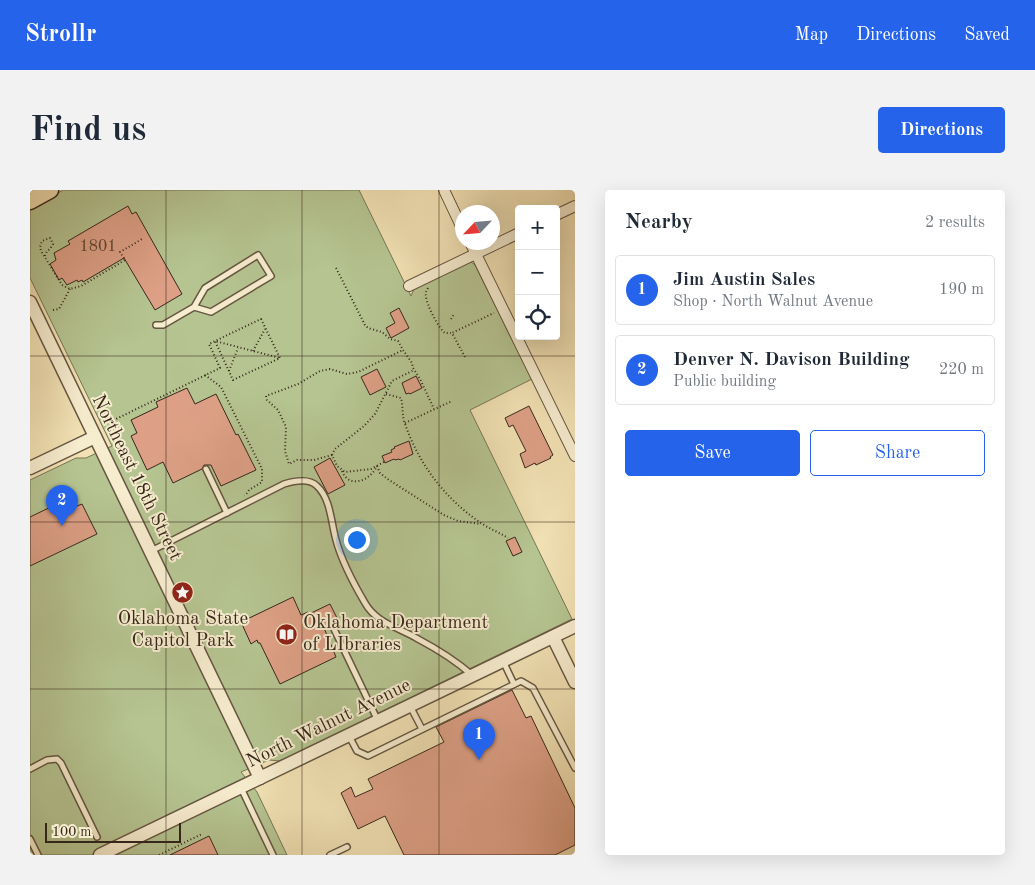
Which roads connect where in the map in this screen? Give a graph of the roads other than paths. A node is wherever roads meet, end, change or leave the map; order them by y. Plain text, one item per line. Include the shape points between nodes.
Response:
1 (50, 190) edge
2 (444, 190) edge
3 (30, 201) edge
4 (575, 206) edge
5 (455, 213) edge
6 (560, 213) edge
7 (515, 235) edge
8 (473, 250) edge
9 (475, 254) junction
10 (409, 286) dead end
11 (30, 302) edge
12 (194, 307) junction
13 (156, 325) dead end
14 (95, 437) junction
15 (575, 456) edge
16 (30, 468) edge
17 (206, 469) dead end
18 (227, 513) junction
19 (150, 551) junction
20 (575, 626) edge
21 (334, 629) dead end
22 (553, 637) junction
23 (503, 661) junction
24 (473, 676) junction
25 (575, 682) edge
26 (514, 684) junction
27 (410, 706) junction
28 (378, 721) junction
29 (422, 730) junction
30 (349, 735) junction
31 (574, 766) edge
32 (30, 769) edge
33 (260, 778) junction
34 (241, 788) junction
35 (97, 837) dead end
36 (30, 839) edge
37 (346, 847) dead end
38 (38, 855) edge
39 (100, 855) edge
40 (273, 855) edge
41 (330, 855) edge

1 - 3 main road
2 - 5 street
4 - 6 street
7 - 9 street
8 - 9 street
9 - 10 street
9 - 15 street
11 - 14 street, Northeast 18th Street
12 - 12 lane via 211,312 271,276 258,255 205,288
12 - 13 lane via 163,325
14 - 16 street
14 - 19 street, Northeast 18th Street
17 - 18 lane
18 - 19 lane
18 - 24 lane via 290,482 312,482 327,505 335,540 370,611 382,621 418,638
19 - 33 street, Northeast 18th Street
20 - 22 street, North Walnut Avenue
21 - 28 lane
22 - 23 street, North Walnut Avenue
22 - 25 street
23 - 24 street, North Walnut Avenue
23 - 26 lane
24 - 27 street, North Walnut Avenue
26 - 29 lane
26 - 31 lane via 521,681 534,688
27 - 28 street, North Walnut Avenue
27 - 29 lane
28 - 30 street, North Walnut Avenue
29 - 30 lane via 368,756 357,751
30 - 33 street, North Walnut Avenue
32 - 35 lane via 50,760 57,759 61,763
33 - 34 street, North Walnut Avenue
34 - 39 street, North Walnut Avenue
34 - 40 lane
36 - 38 lane
37 - 41 lane

